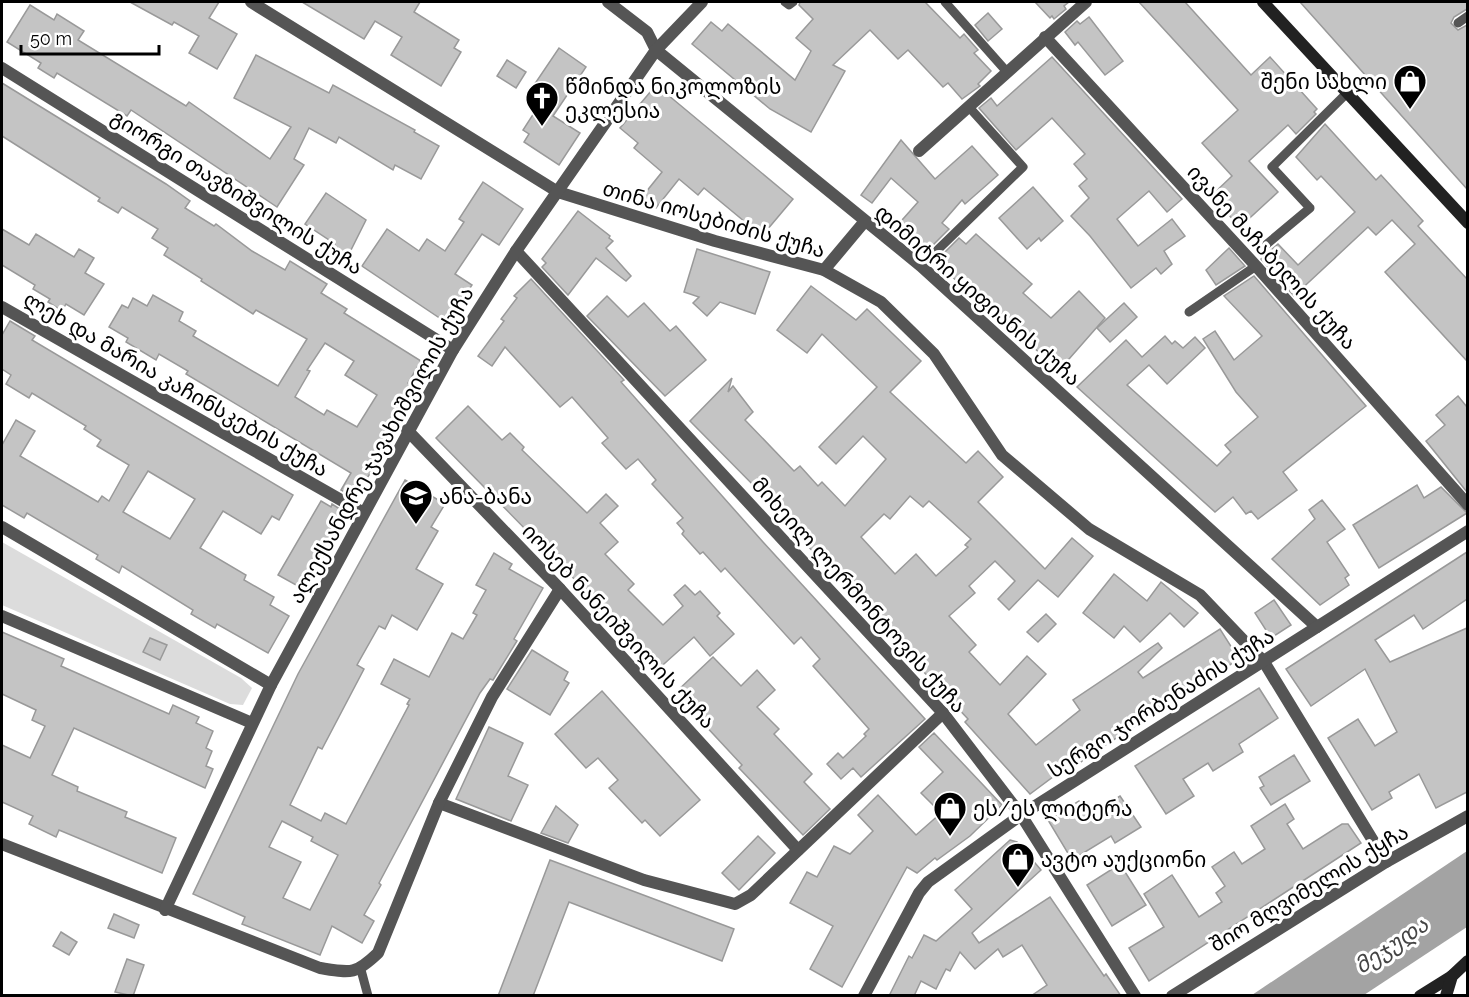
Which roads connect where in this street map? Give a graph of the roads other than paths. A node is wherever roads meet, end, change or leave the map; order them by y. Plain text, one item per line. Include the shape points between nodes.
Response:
1 (251, 2) edge
2 (608, 2) edge
3 (702, 2) edge
4 (785, 2) edge
5 (793, 2) edge
6 (945, 2) edge
7 (1086, 2) edge
8 (1263, 2) edge
9 (1467, 16) edge
10 (1458, 23) dead end
11 (1045, 37) junction
12 (656, 50) junction
13 (2, 68) edge
14 (1006, 72) junction
15 (1347, 93) junction
16 (968, 106) junction
17 (919, 151) dead end
18 (558, 192) junction
19 (865, 221) junction
20 (1467, 223) edge
21 (1267, 244) dead end
22 (516, 251) junction
23 (921, 266) junction
24 (1256, 266) junction
25 (824, 270) junction
26 (2, 307) edge
27 (1188, 312) dead end
28 (453, 350) junction
29 (407, 430) junction
30 (1467, 505) edge
31 (362, 512) junction
32 (2, 527) edge
33 (1467, 531) edge
34 (560, 589) junction
35 (2, 616) edge
36 (1317, 627) junction
37 (1264, 662) junction
38 (271, 685) junction
39 (943, 713) junction
40 (252, 723) junction
41 (439, 803) junction
42 (1021, 814) junction
43 (1467, 816) edge
44 (2, 844) edge
45 (798, 850) junction
46 (1386, 862) junction
47 (165, 910) junction
48 (1467, 961) edge
49 (361, 970) junction
50 (1452, 976) junction
51 (368, 996) edge
52 (864, 996) edge
53 (1134, 996) edge
54 (1172, 996) edge
55 (1420, 996) edge
56 (1446, 996) edge

1 - 18 street, თინა იოსებიძის ქუჩა
2 - 12 street, დიმიტრი ყიფიანის ქუჩა via 647,32
3 - 12 street, ალექსანდრე ჯავახიშვილის ქუჩა
4 - 5 lane
6 - 14 lane
7 - 11 street
8 - 15 main road
9 - 10 lane
11 - 14 street
11 - 24 street, ივანე მაჩაბელის ქუჩა
12 - 18 street, ალექსანდრე ჯავახიშვილის ქუჩა
12 - 19 street, დიმიტრი ყიფიანის ქუჩა
13 - 28 street, გიორგი თავზიშვილის ქუჩა
14 - 16 street
15 - 20 main road
15 - 21 lane via 1272,167 1310,208
16 - 17 street
16 - 23 lane via 1023,167
18 - 22 street, ალექსანდრე ჯავახიშვილის ქუჩა
18 - 25 street, თინა იოსებიძის ქუჩა
19 - 23 street, დიმიტრი ყიფიანის ქუჩა
19 - 25 street
22 - 28 street, ალექსანდრე ჯავახიშვილის ქუჩა
22 - 39 street, მიხეილ ლერმონტოვის ქუჩა
23 - 36 street, დიმიტრი ყიფიანის ქუჩა
24 - 27 lane
24 - 30 street, ივანე მაჩაბელის ქუჩა
25 - 37 street, თინა იოსებიძის ქუჩა via 881,302 934,354 1002,455 1089,529 1200,595
26 - 31 street, ლეხ და მარია კაჩინსკების ქუჩა
28 - 29 street, ალექსანდრე ჯავახიშვილის ქუჩა
29 - 31 street, ალექსანდრე ჯავახიშვილის ქუჩა
29 - 34 street, იოსებ ნანეიშვილის ქუჩა
31 - 38 street, ალექსანდრე ჯავახიშვილის ქუჩა
32 - 38 street
33 - 36 street, სერგო ჯორბენაძის ქუჩა
34 - 41 street via 492,697
34 - 45 street, იოსებ ნანეიშვილის ქუჩა
35 - 40 street
36 - 37 street, სერგო ჯორბენაძის ქუჩა
37 - 42 street, სერგო ჯორბენაძის ქუჩა
37 - 46 street, თინა იოსებიძის ქუჩა
38 - 40 street, ალექსანდრე ჯავახიშვილის ქუჩა
39 - 42 street, მიხეილ ლერმონტოვის ქუჩა
39 - 45 street
40 - 47 street, ალექსანდრე ჯავახიშვილის ქუჩა
41 - 45 street via 644,880 735,904 752,896
41 - 49 street via 378,953
42 - 52 street, სერგო ჯორბენაძის ქუჩა via 928,882
42 - 53 street, მიხეილ ლერმონტოვის ქუჩა
43 - 46 street, შიო მღვიმელის ქყჩა
44 - 47 street
46 - 54 street, შიო მღვიმელის ქყჩა
47 - 49 street via 320,968
48 - 50 main road
49 - 51 lane
50 - 55 main road
50 - 56 main road

